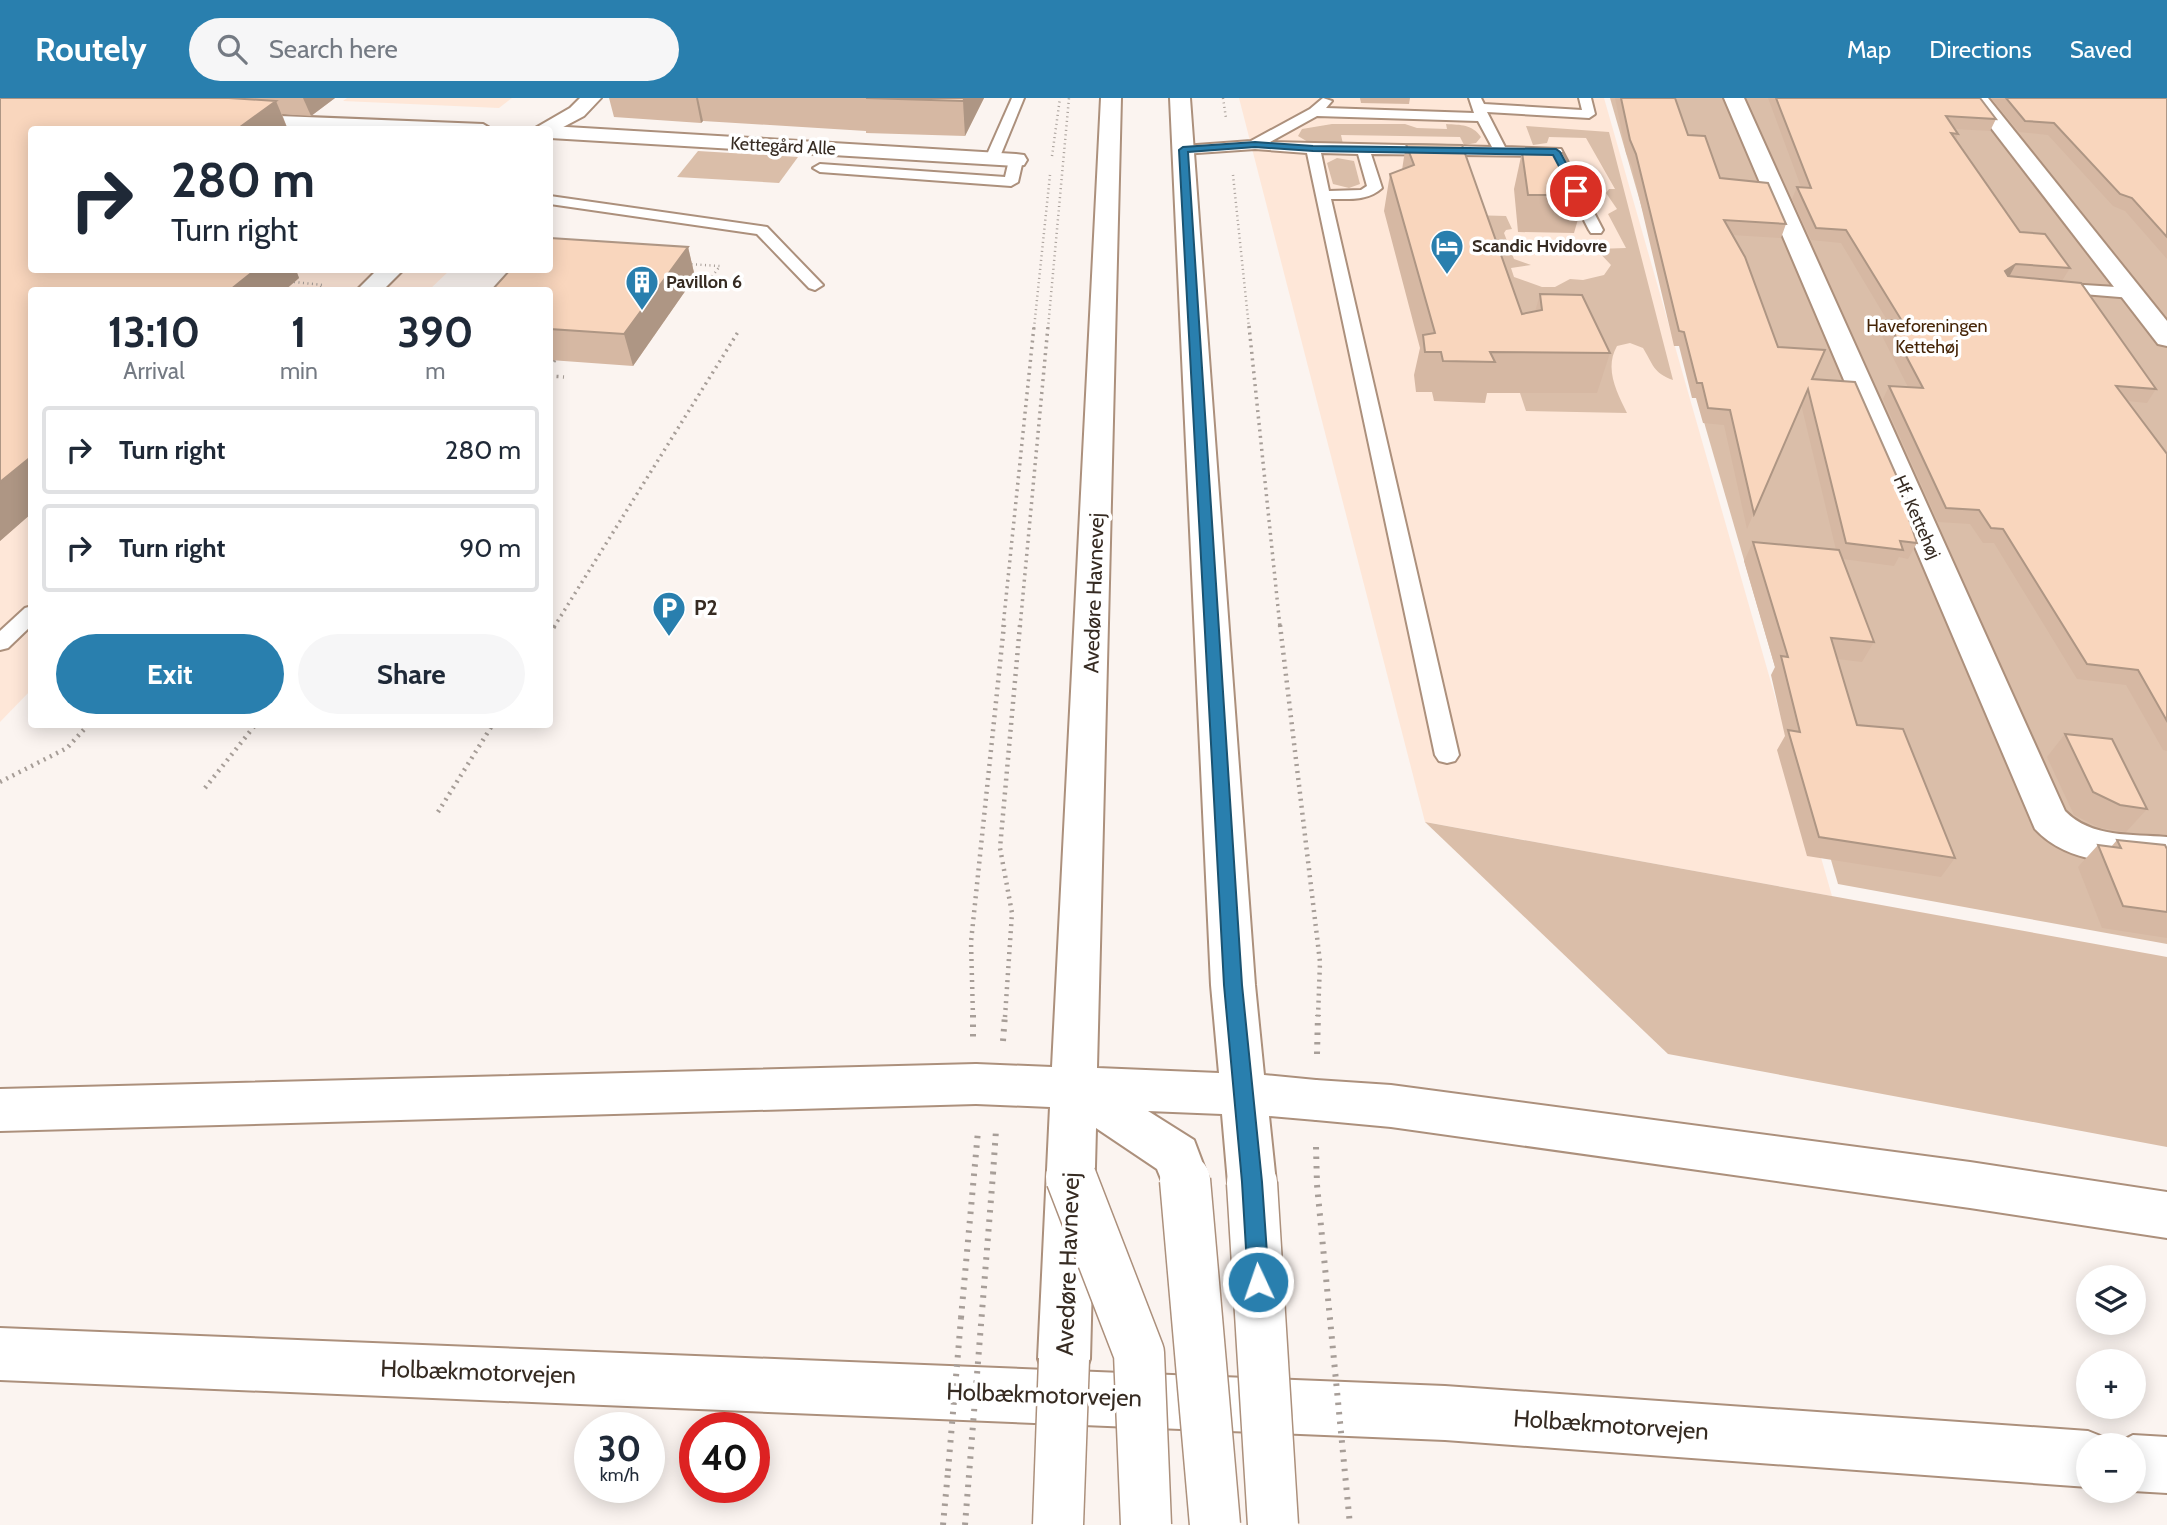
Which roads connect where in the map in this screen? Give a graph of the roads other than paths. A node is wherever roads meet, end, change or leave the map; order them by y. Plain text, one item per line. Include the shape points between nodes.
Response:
1 (591, 98) edge
2 (1018, 98) edge
3 (1111, 98) edge
4 (1180, 98) edge
5 (1585, 98) edge
6 (1734, 98) edge
7 (1978, 98) edge
8 (1328, 99) edge
9 (1359, 100) dead end
10 (550, 104) dead end
11 (1479, 108) edge
12 (1315, 112) junction
13 (216, 119) edge
14 (343, 126) edge
15 (541, 126) edge
16 (548, 126) edge
17 (553, 132) edge
18 (1255, 145) junction
19 (1313, 149) junction
20 (1363, 149) junction
21 (1183, 150) junction
22 (1501, 151) junction
23 (992, 159) junction
24 (1016, 160) joint
25 (820, 168) dead end
26 (1323, 194) junction
27 (553, 201) edge
28 (1596, 230) dead end
29 (388, 273) edge
30 (814, 285) dead end
31 (372, 287) edge
32 (2036, 287) edge
33 (2132, 293) junction
34 (2167, 338) edge
35 (28, 617) edge
36 (0, 643) edge
37 (1447, 755) dead end
38 (2167, 852) edge
39 (1074, 1087) junction
40 (1244, 1094) junction
41 (0, 1110) edge
42 (1071, 1177) junction
43 (2167, 1215) edge
44 (0, 1354) edge
45 (2076, 1459) edge
46 (2146, 1464) edge
47 (2167, 1465) edge
48 (1058, 1525) edge
49 (1146, 1525) edge
50 (1216, 1525) edge
51 (1273, 1525) edge

1 - 16 main road via 577,112
2 - 23 lane
3 - 39 main road, Avedøre Havnevej
4 - 21 main road
5 - 11 lane via 1589,114
6 - 38 main road, Hf. Kettehøj via 2049,819 2055,828 2089,843
7 - 33 main road
8 - 9 lane
8 - 12 lane
10 - 15 main road via 544,109
11 - 12 lane
11 - 22 lane
12 - 18 lane
13 - 14 main road
17 - 23 main road, Kettegård Alle
18 - 19 lane
18 - 21 lane
19 - 20 lane
19 - 26 lane
20 - 22 lane
20 - 26 lane via 1375,188 1364,194
21 - 40 main road via 1233,985
22 - 28 lane via 1556,152
23 - 24 main road, Kettegård Alle
24 - 25 lane via 1011,182
26 - 37 lane
27 - 30 lane via 762,230
29 - 31 main road
32 - 33 lane
33 - 34 main road
35 - 36 lane
39 - 40 main road
39 - 41 main road via 982,1083
39 - 42 main road, Avedøre Havnevej
39 - 50 main road, bridge via 1177,1154 1185,1180
40 - 43 main road via 1419,1110
40 - 51 main road, bridge
42 - 48 main road, Avedøre Havnevej, bridge
42 - 49 main road, bridge via 1139,1353
44 - 45 main road, Holbækmotorvejen via 1445,1413
46 - 47 main road

